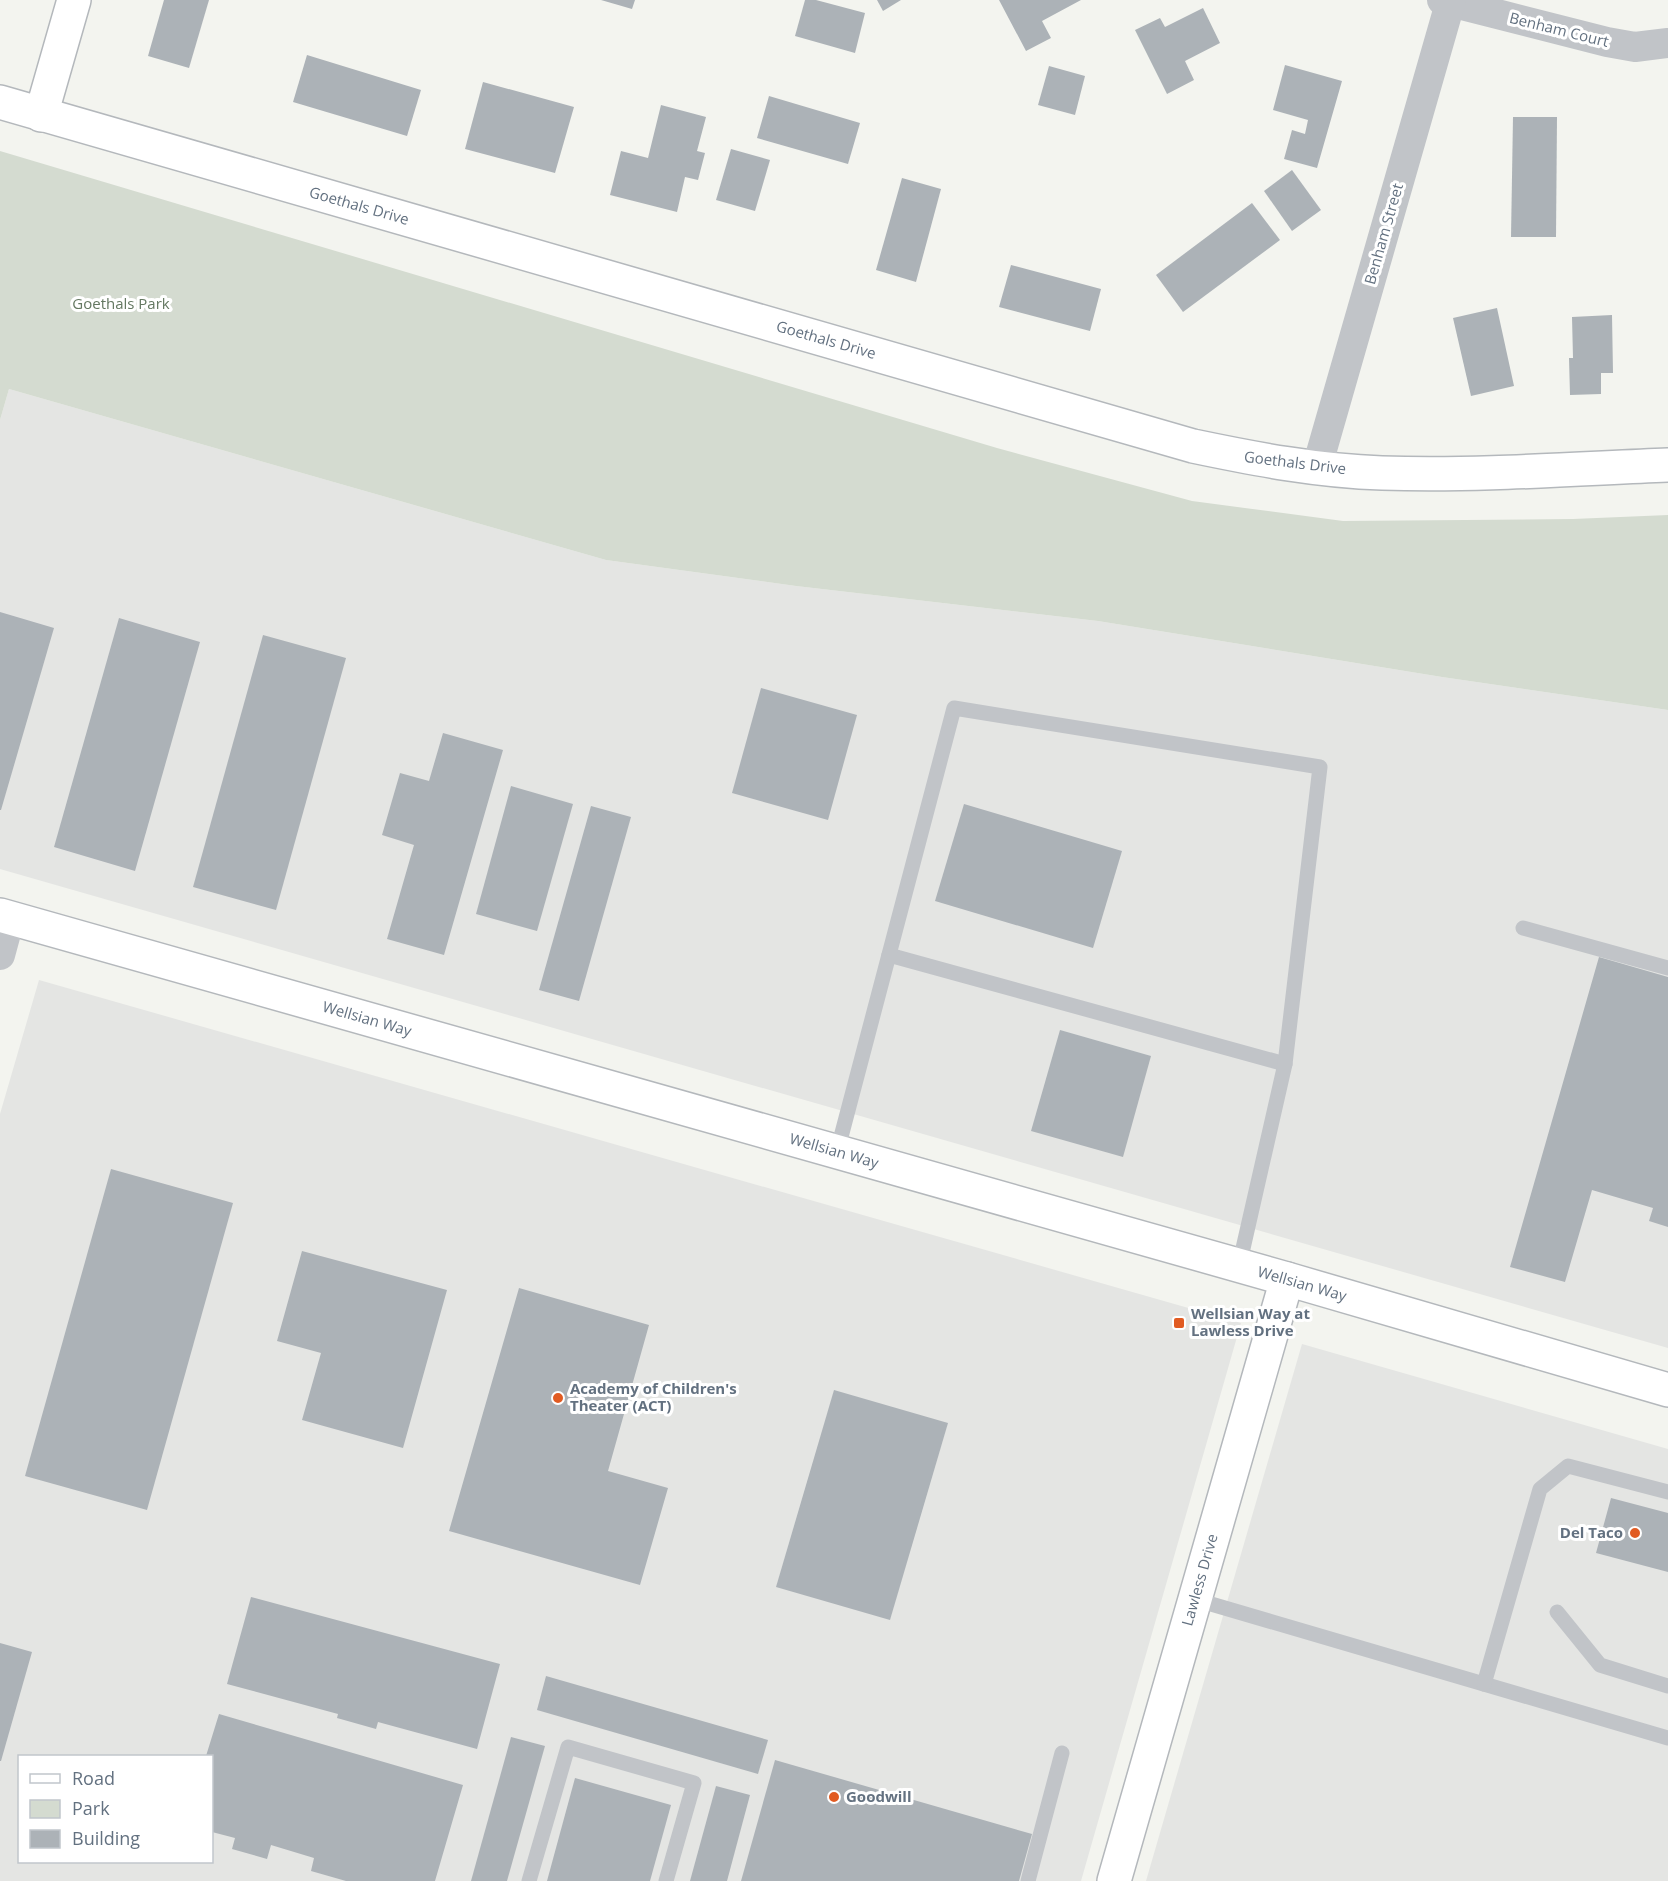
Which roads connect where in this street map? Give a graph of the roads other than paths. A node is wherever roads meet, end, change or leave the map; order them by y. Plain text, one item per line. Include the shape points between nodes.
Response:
1 (74, 0) edge
2 (1448, 1) edge
3 (1668, 43) edge
4 (0, 102) edge
5 (41, 115) junction
6 (1668, 465) edge
7 (1317, 467) junction
8 (5, 916) edge
9 (1523, 928) dead end
10 (0, 955) edge
11 (889, 955) junction
12 (1668, 968) edge
13 (1286, 1064) junction
14 (837, 1152) junction
15 (1239, 1266) junction
16 (1287, 1279) junction
17 (1668, 1390) edge
18 (1668, 1492) edge
19 (1194, 1599) junction
20 (1557, 1612) dead end
21 (1484, 1684) junction
22 (1668, 1686) edge
23 (1668, 1738) edge
24 (1062, 1753) dead end
25 (529, 1881) edge
26 (666, 1881) edge
27 (1028, 1881) edge
28 (1114, 1881) edge

1 - 5 street
2 - 3 street, Benham Court via 1607,42 1635,47
2 - 7 street, Benham Street
4 - 5 street, Goethals Drive
5 - 7 street, Goethals Drive via 1193,446
6 - 7 street, Goethals Drive via 1440,474
8 - 10 street
8 - 14 street, Wellsian Way
9 - 12 lane
11 - 13 lane
11 - 13 lane via 954,708 1320,767
11 - 14 lane
13 - 15 lane
14 - 15 street, Wellsian Way
15 - 16 street, Wellsian Way
16 - 17 street, Wellsian Way
16 - 19 street, Lawless Drive
18 - 21 lane via 1568,1466 1540,1489
19 - 21 lane
19 - 28 street, Lawless Drive
20 - 22 lane via 1600,1665
21 - 23 lane
24 - 27 lane
25 - 26 lane via 568,1747 694,1783

